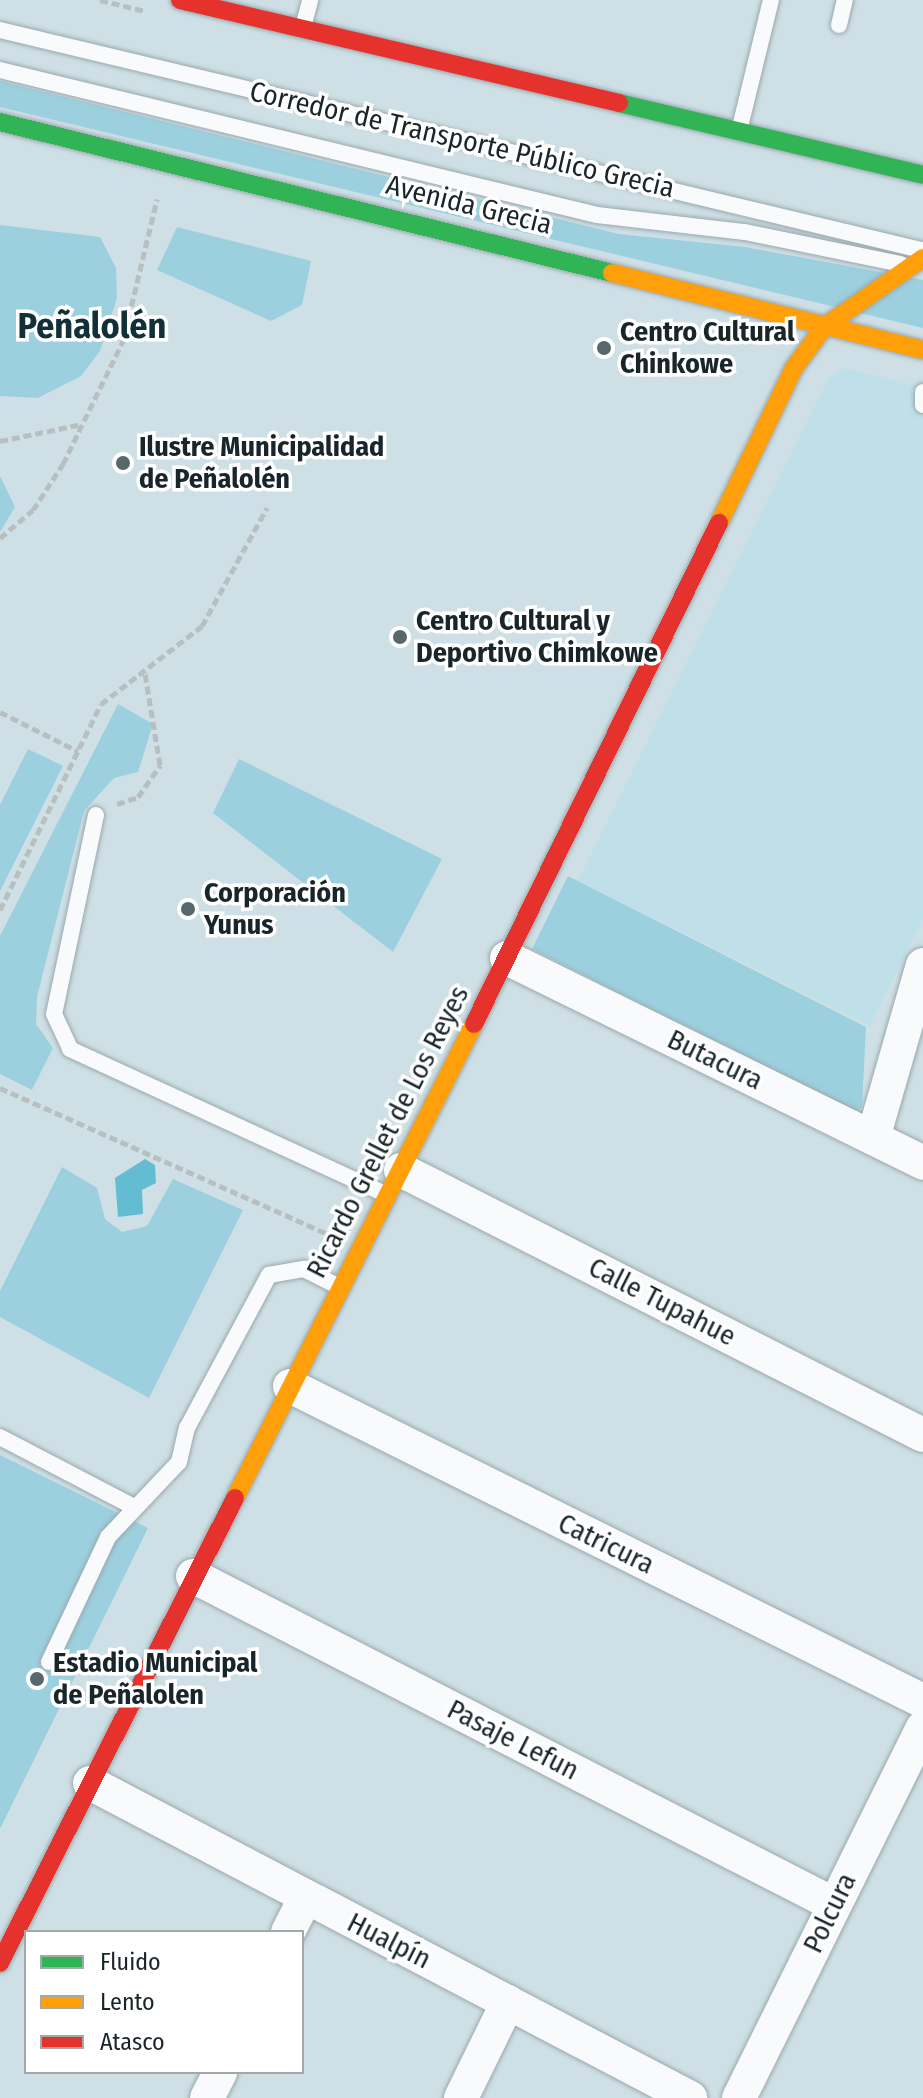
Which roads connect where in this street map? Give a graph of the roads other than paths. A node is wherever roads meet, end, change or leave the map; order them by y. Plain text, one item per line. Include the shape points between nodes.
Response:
1 (180, 0) edge
2 (310, 0) edge
3 (771, 0) edge
4 (845, 0) edge
5 (839, 25) dead end
6 (302, 29) junction
7 (0, 30) edge
8 (0, 70) edge
9 (0, 122) edge
10 (739, 132) junction
11 (923, 175) edge
12 (923, 250) edge
13 (919, 265) edge
14 (824, 327) junction
15 (923, 350) edge
16 (923, 392) edge
17 (923, 405) edge
18 (96, 815) road end
19 (507, 958) junction
20 (923, 965) edge
21 (873, 1138) junction
22 (923, 1163) edge
23 (394, 1183) junction
24 (340, 1288) junction
25 (290, 1386) junction
26 (923, 1435) edge
27 (0, 1437) edge
28 (134, 1507) junction
29 (193, 1576) junction
30 (49, 1662) dead end
31 (923, 1701) edge
32 (923, 1728) edge
33 (90, 1783) junction
34 (305, 1898) junction
35 (833, 1904) junction
36 (289, 1930) edge
37 (0, 1963) edge
38 (508, 2002) junction
39 (219, 2074) edge
40 (207, 2098) edge
41 (461, 2098) edge
42 (690, 2098) edge
43 (739, 2098) edge

1 - 6 street
2 - 6 lane
3 - 10 lane
4 - 5 lane
6 - 10 street
7 - 12 lane, Corredor de Transporte Público Grecia
8 - 13 lane, Corredor de Transporte Público Grecia via 597,215 745,232
9 - 14 street, Avenida Grecia
10 - 11 street
13 - 14 street
14 - 15 street, Avenida Grecia
14 - 19 street, Ricardo Grellet de Los Reyes via 770,413
16 - 17 lane
18 - 23 lane via 54,1014 70,1049
19 - 21 street, Butacura
19 - 23 street, Ricardo Grellet de Los Reyes
20 - 21 street
21 - 22 street, Butacura
23 - 24 street, Ricardo Grellet de Los Reyes
23 - 26 street, Calle Tupahue
24 - 25 street, Ricardo Grellet de Los Reyes
24 - 28 lane via 315,1272 269,1275 187,1428 179,1462
25 - 29 street, Ricardo Grellet de Los Reyes
25 - 31 street, Catricura
27 - 28 lane
28 - 30 lane via 108,1537
29 - 33 street, Ricardo Grellet de Los Reyes
29 - 35 street, Pasaje Lefun
32 - 35 street, Polcura
33 - 34 street, Hualpín
33 - 37 street, Ricardo Grellet de Los Reyes
34 - 36 street
34 - 38 street, Hualpín
35 - 43 street, Polcura
38 - 41 street
38 - 42 street, Hualpín
39 - 40 street

